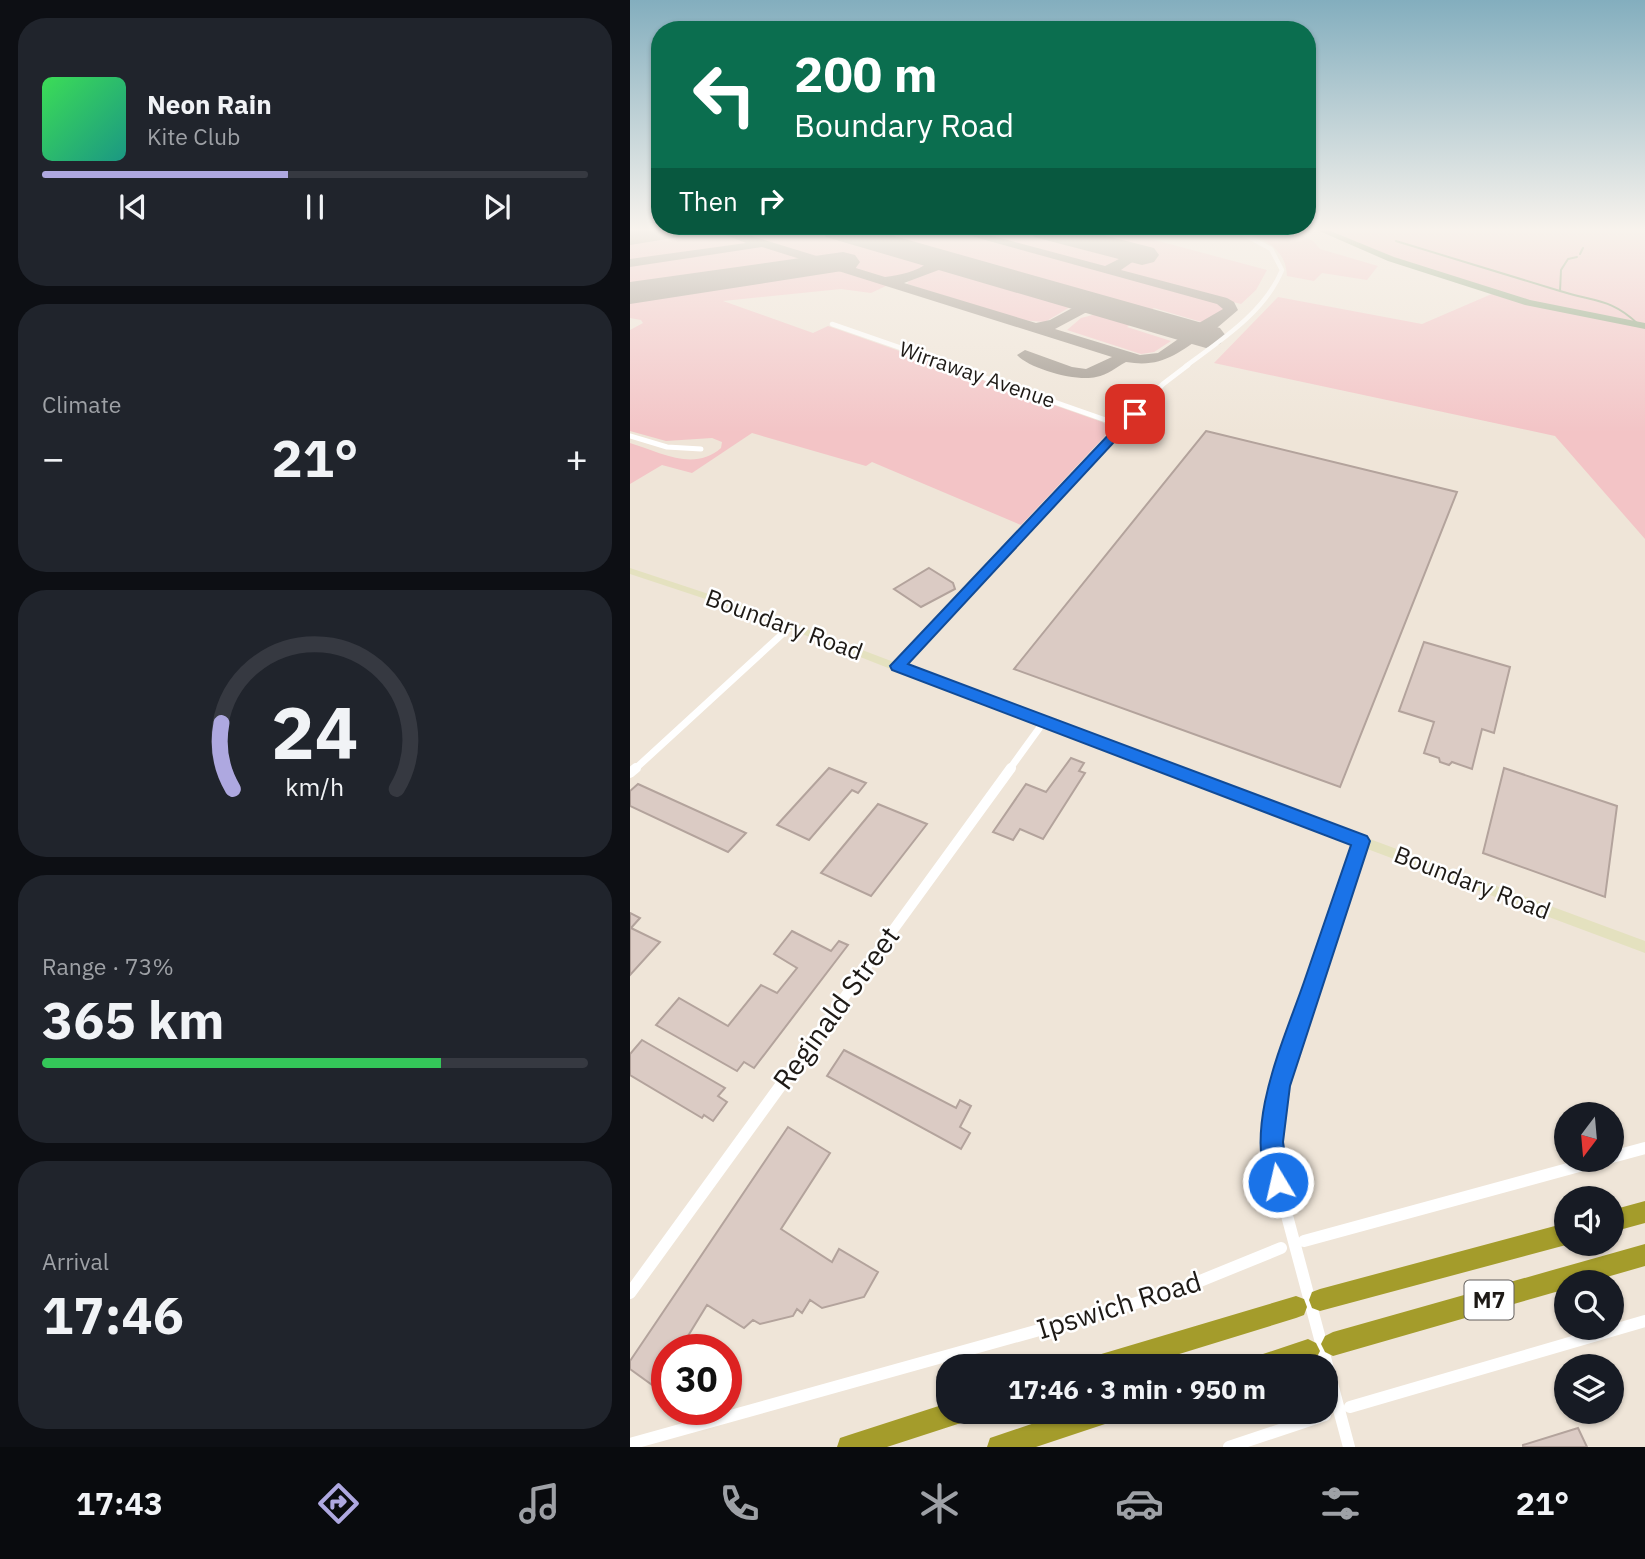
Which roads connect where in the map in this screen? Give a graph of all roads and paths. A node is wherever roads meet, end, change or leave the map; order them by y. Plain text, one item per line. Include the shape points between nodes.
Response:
1 (1264, 298) edge
2 (832, 324) dead end
3 (1123, 426) junction
4 (630, 436) edge
5 (701, 449) dead end
6 (630, 571) edge
7 (792, 626) junction
8 (898, 666) junction
9 (1043, 723) junction
10 (630, 773) edge
11 (1361, 841) junction
12 (1645, 947) edge
13 (1645, 1149) edge
14 (1624, 1154) edge
15 (1557, 1172) edge
16 (1645, 1212) edge
17 (1624, 1218) edge
18 (1554, 1237) edge
19 (1304, 1241) dead end
20 (1281, 1248) dead end
21 (1645, 1255) edge
22 (630, 1293) edge
23 (1320, 1300) dead end
24 (1296, 1307) dead end
25 (1645, 1321) edge
26 (1333, 1344) dead end
27 (1308, 1351) dead end
28 (1141, 1354) edge
29 (1298, 1354) edge
30 (1350, 1407) dead end
31 (936, 1419) edge
32 (1069, 1424) edge
33 (1298, 1424) edge
34 (630, 1444) edge
35 (849, 1447) edge
36 (999, 1447) edge
37 (1229, 1447) edge
38 (1349, 1447) edge

1 - 3 street via 1237,327 1171,377
2 - 3 street, Wirraway Avenue
3 - 8 street
4 - 5 street via 667,447
6 - 7 main road, Boundary Road
7 - 8 main road, Boundary Road
7 - 10 street
8 - 9 main road, Boundary Road
9 - 11 main road, Boundary Road
9 - 22 street, Reginald Street
11 - 12 main road, Boundary Road
11 - 38 street via 1275,1103 1272,1142
13 - 14 street
15 - 19 street
16 - 17 highway
18 - 23 highway, M7
20 - 34 street, Ipswich Road via 1136,1303
21 - 26 highway, M7
24 - 28 highway
25 - 30 street
27 - 29 highway
31 - 35 highway
32 - 36 highway
33 - 37 street

